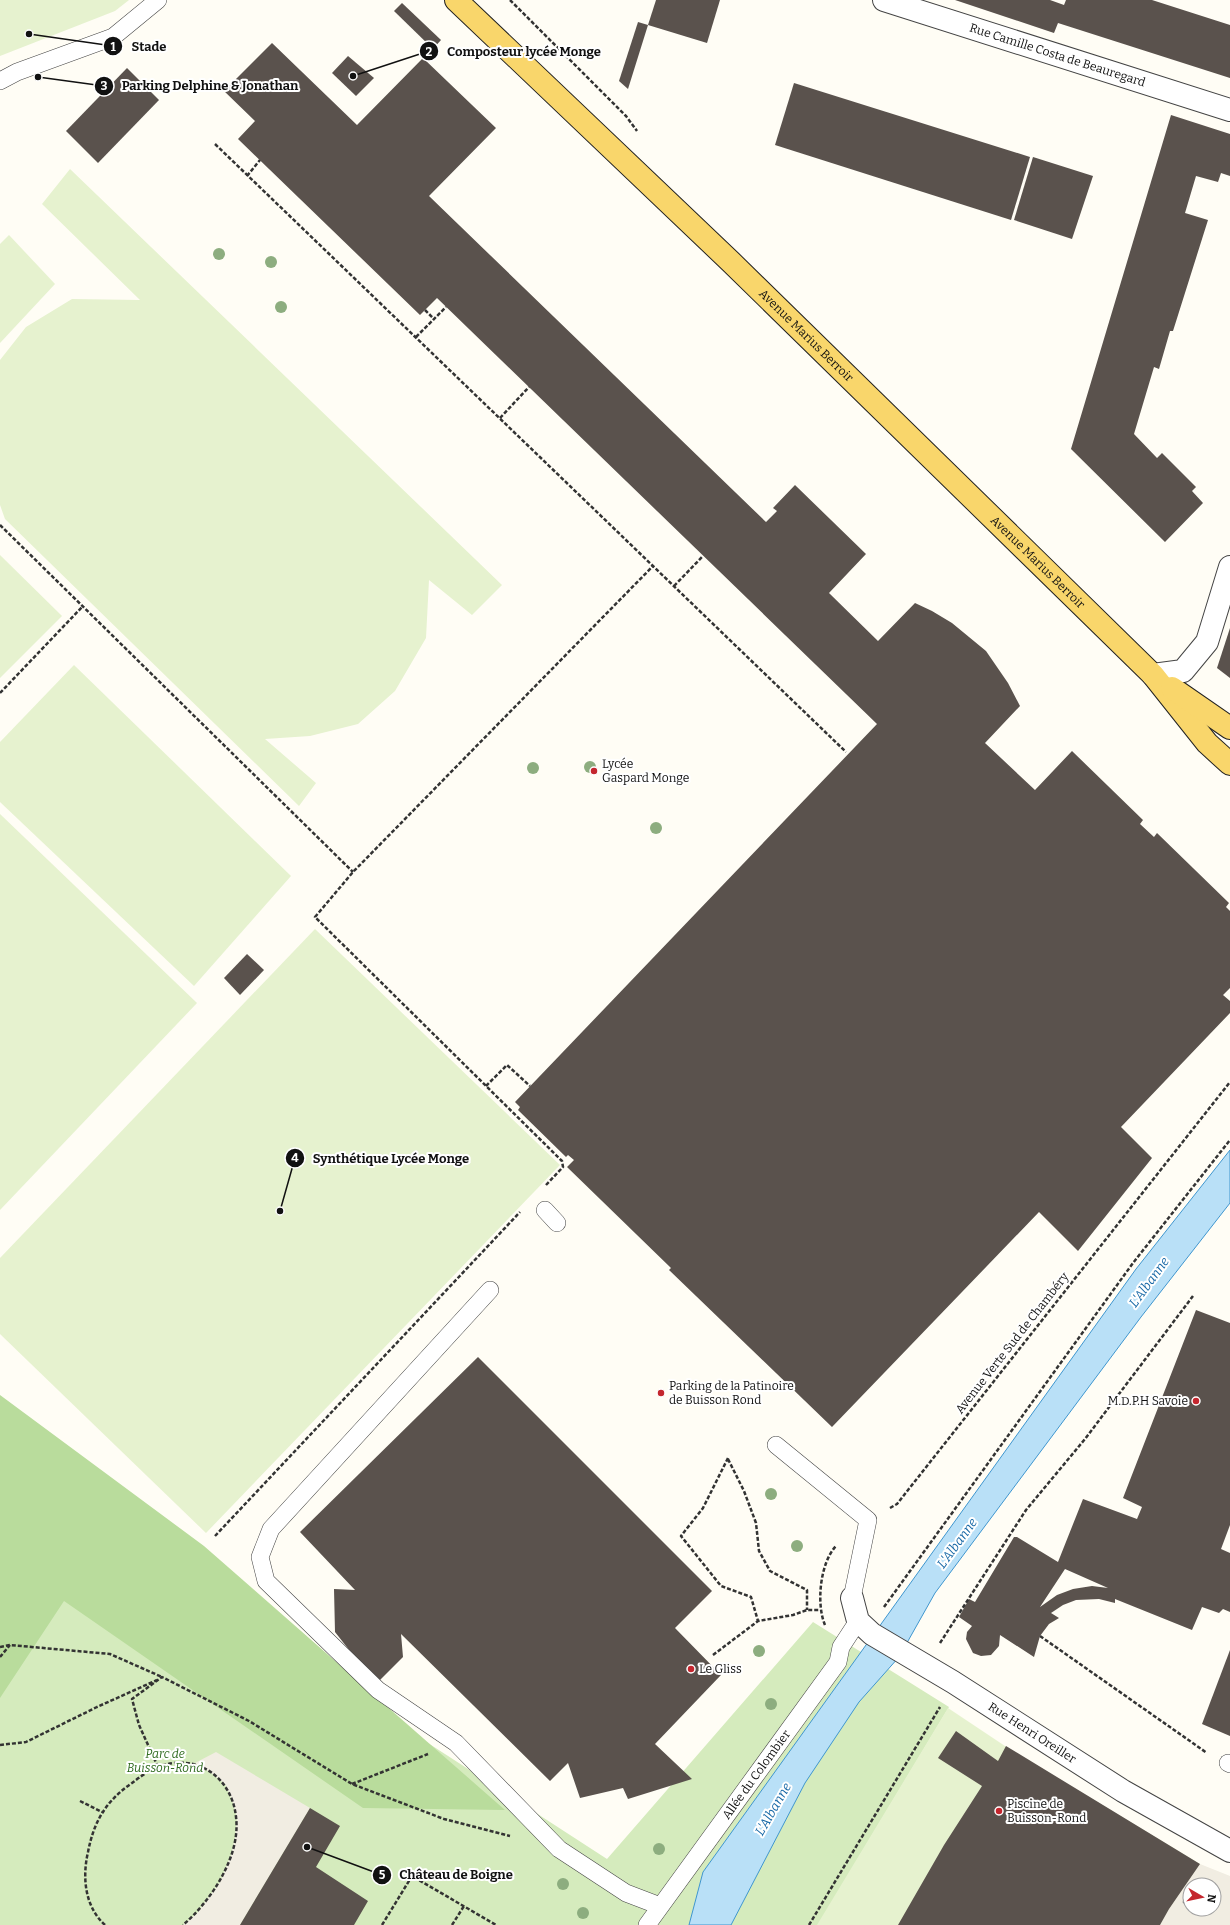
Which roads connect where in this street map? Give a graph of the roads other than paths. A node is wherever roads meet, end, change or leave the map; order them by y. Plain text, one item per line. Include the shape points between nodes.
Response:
1 (158, 0) edge
2 (456, 0) edge
3 (884, 0) edge
4 (0, 81) edge
5 (1230, 110) edge
6 (1230, 567) edge
7 (1153, 675) junction
8 (1230, 728) edge
9 (1230, 764) edge
10 (545, 1210) road end
11 (557, 1223) dead end
12 (490, 1290) dead end
13 (776, 1444) dead end
14 (852, 1598) joint
15 (866, 1628) junction
16 (1230, 1851) edge
17 (660, 1906) junction
18 (647, 1925) edge

1 - 4 lane via 113,37 17,72
2 - 7 main road, Avenue Marius Berroir via 731,262
3 - 5 street, Rue Camille Costa de Beauregard
6 - 7 street via 1207,642 1183,671
7 - 8 main road, Avenue Marius Berroir
7 - 9 main road, Avenue Marius Berroir via 1207,743
10 - 11 lane
12 - 17 lane via 271,1529 260,1557 266,1581 365,1679 456,1743 559,1849 626,1893
13 - 14 lane via 868,1520
14 - 15 street
15 - 16 street, Rue Henri Oreiller via 1123,1791
15 - 17 lane, Allée du Colombier via 841,1647 838,1662
17 - 18 lane, Allée du Colombier

